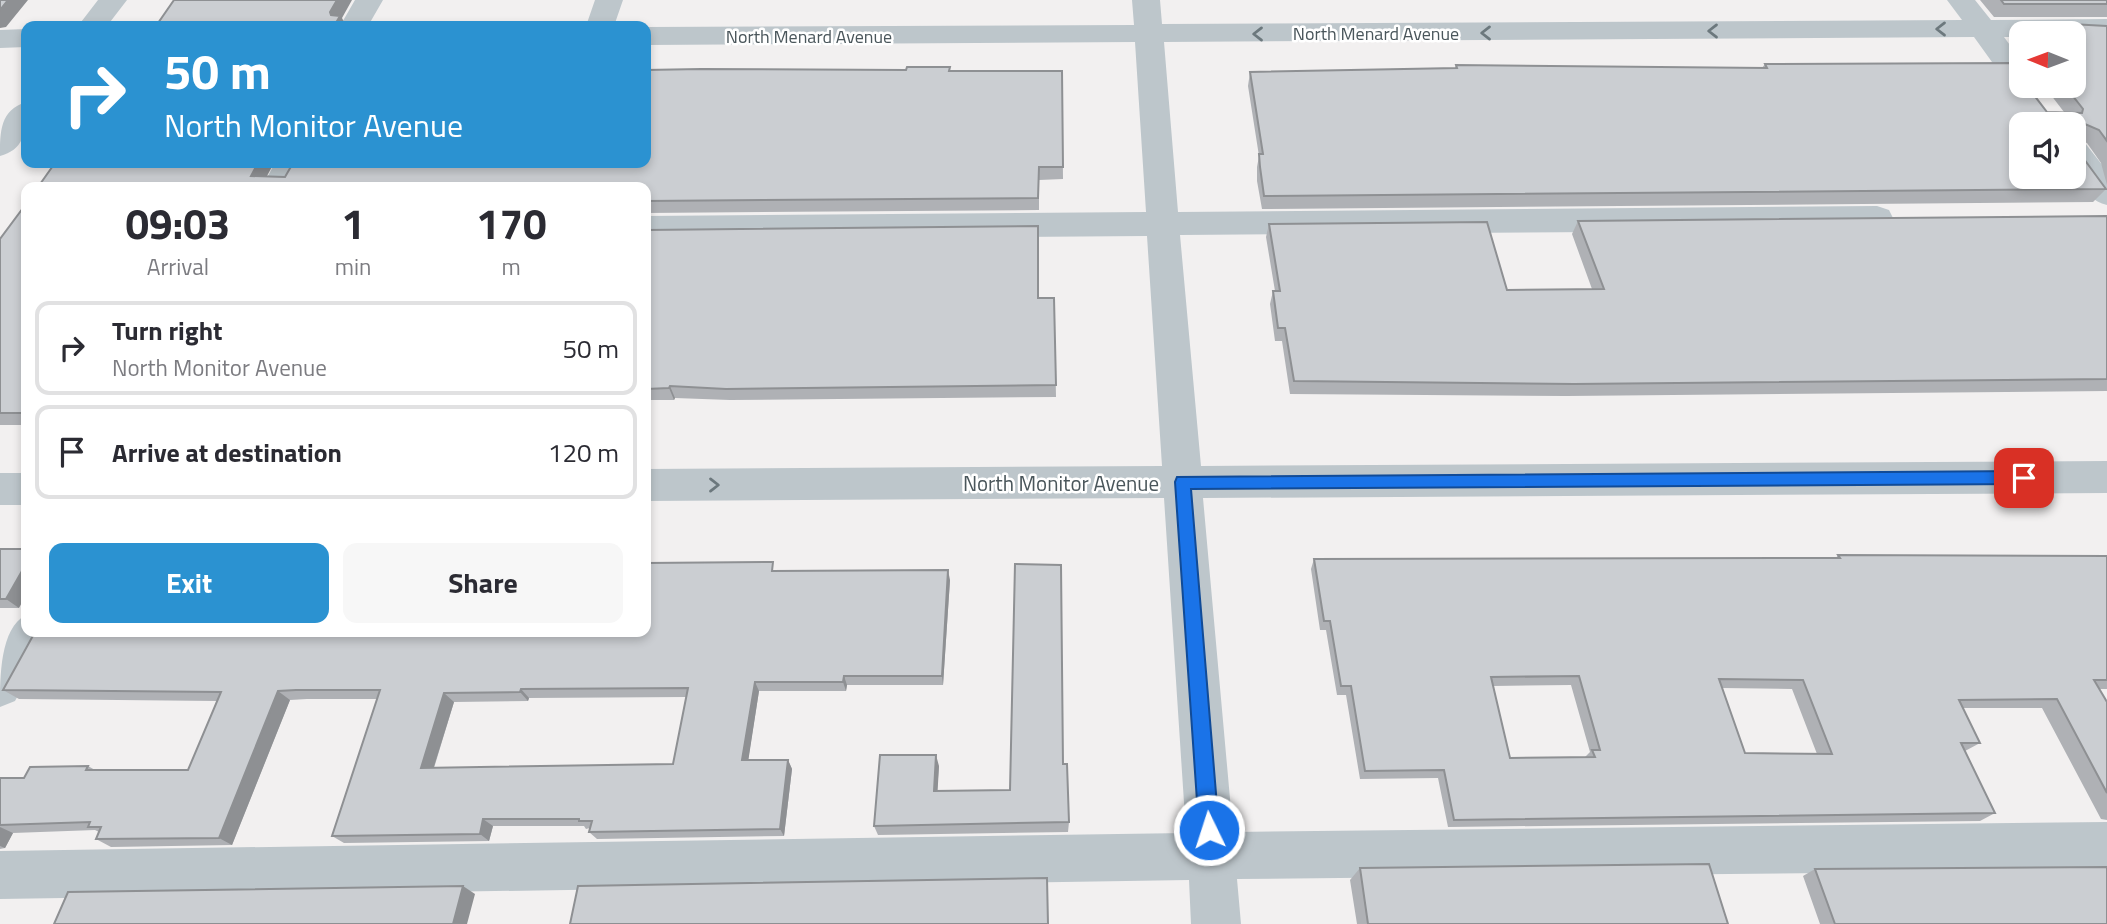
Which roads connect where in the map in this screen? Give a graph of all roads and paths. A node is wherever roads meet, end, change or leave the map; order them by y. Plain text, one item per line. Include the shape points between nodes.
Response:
1 (113, 0) edge
2 (369, 0) edge
3 (609, 0) edge
4 (1961, 0) edge
5 (1147, 17) edge
6 (96, 21) edge
7 (358, 21) edge
8 (602, 21) edge
9 (2107, 28) edge
10 (1983, 29) junction
11 (651, 36) edge
12 (0, 38) edge
13 (21, 38) edge
14 (2009, 64) edge
15 (21, 119) edge
16 (0, 146) edge
17 (2086, 175) edge
18 (2102, 209) edge
19 (1912, 218) edge
20 (1163, 224) junction
21 (651, 228) edge
22 (2107, 477) edge
23 (1183, 482) junction
24 (651, 485) edge
25 (0, 489) edge
26 (21, 489) edge
27 (28, 637) edge
28 (0, 687) edge
29 (2107, 846) edge
30 (1211, 856) junction
31 (0, 875) edge
32 (1216, 924) edge

1 - 6 street
2 - 7 street
3 - 8 street
4 - 10 street
10 -> 5 street, North Menard Avenue
5 - 11 street, North Menard Avenue
5 - 20 street
9 - 10 street, North Menard Avenue
10 - 14 street
12 - 13 street
15 - 16 street
17 - 18 street
19 - 20 street
20 - 21 street
20 - 23 street
22 - 23 street, North Monitor Avenue
24 -> 23 street, North Monitor Avenue
23 - 30 street
25 - 26 street
27 - 28 street
29 - 30 street
30 - 31 street
30 - 32 street

